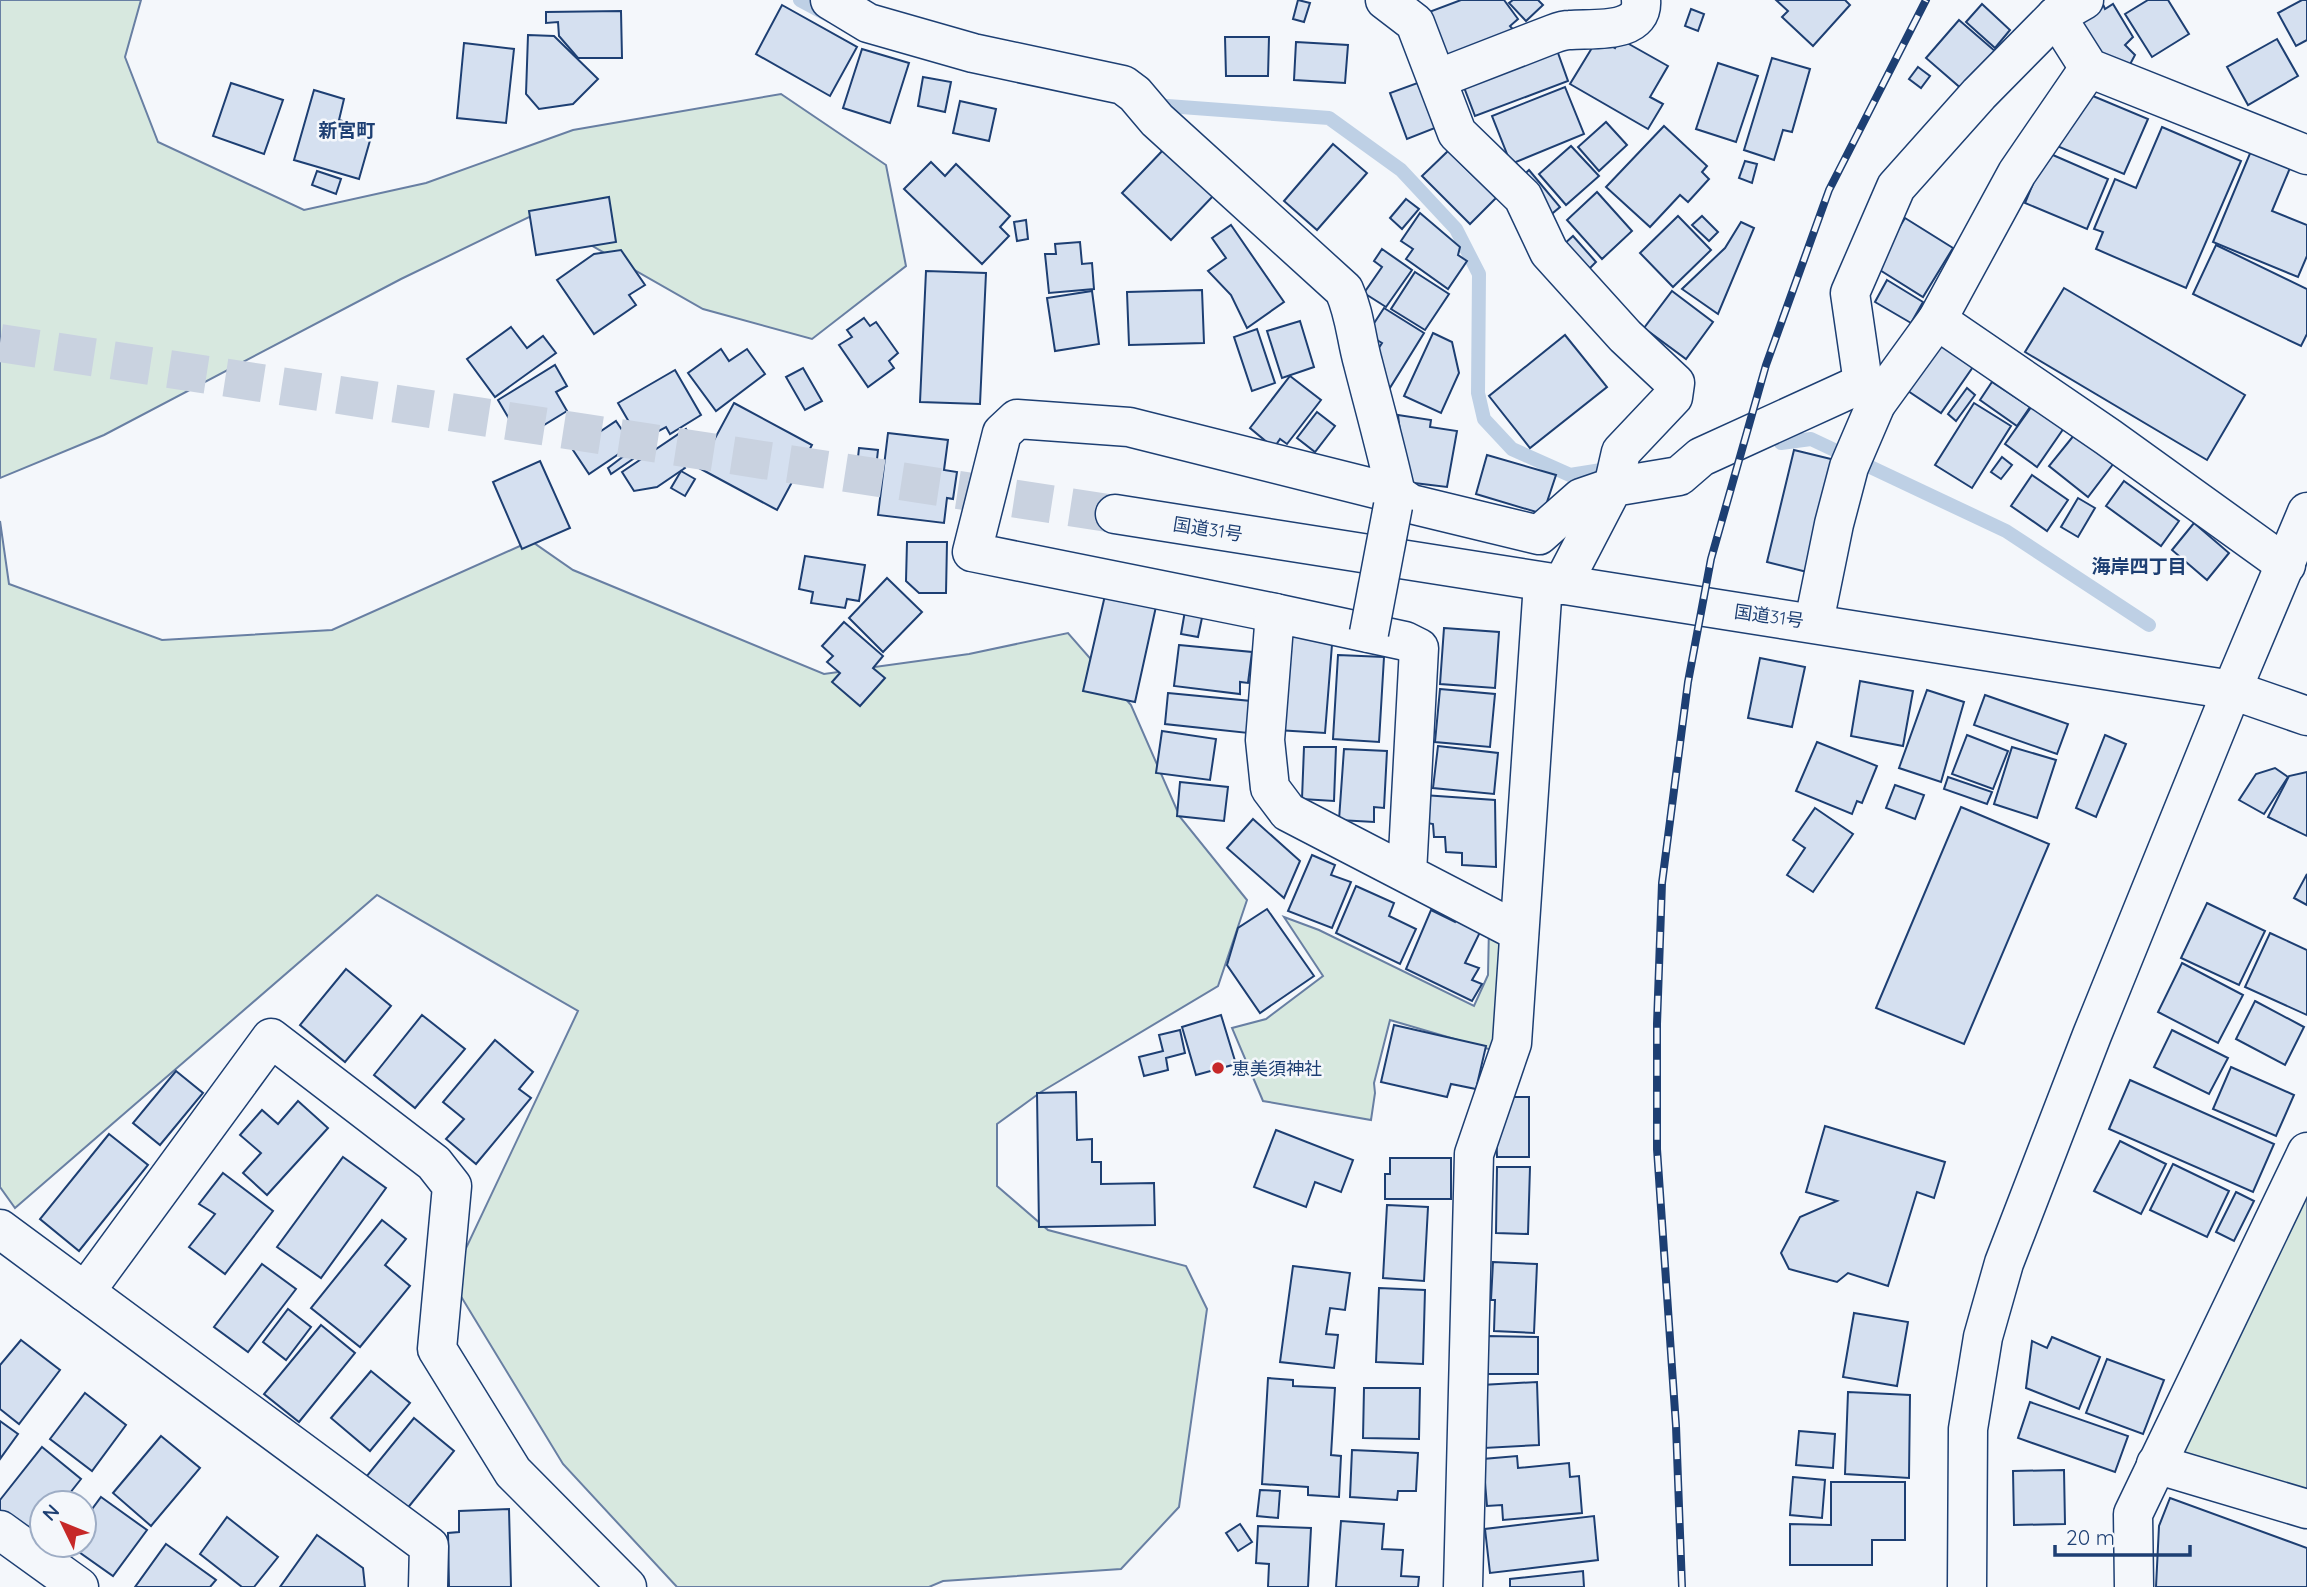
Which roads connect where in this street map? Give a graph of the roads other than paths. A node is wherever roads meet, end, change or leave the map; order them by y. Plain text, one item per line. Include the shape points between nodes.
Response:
1 (830, 0) edge
2 (1385, 0) edge
3 (1641, 0) edge
4 (2070, 8) edge
5 (2089, 68) junction
6 (1437, 79) junction
7 (2307, 155) edge
8 (1937, 320) junction
9 (1869, 394) junction
10 (1616, 473) junction
11 (1394, 500) junction
12 (2307, 512) edge
13 (1115, 514) tunnel mouth
14 (2286, 565) junction
15 (1553, 584) junction
16 (1275, 613) junction
17 (1814, 622) junction
18 (1369, 633) junction
19 (2232, 690) junction
20 (2307, 716) edge
21 (1407, 873) junction
22 (1519, 932) junction
23 (2307, 1152) edge
24 (0, 1229) edge
25 (86, 1292) junction
26 (2156, 1464) junction
27 (2307, 1509) edge
28 (0, 1530) edge
29 (79, 1587) edge
30 (428, 1587) edge
31 (627, 1587) edge
32 (1464, 1587) edge
33 (1967, 1587) edge
34 (2134, 1587) edge

1 - 11 main road via 868,23 973,53 1123,86 1344,290 1354,312
2 - 6 main road via 1415,23
3 - 6 main road via 1638,14 1614,28 1553,34
4 - 5 main road
4 - 9 main road via 1979,94 1896,187 1850,293
5 - 7 main road
5 - 8 main road via 2017,173
6 - 10 main road via 1457,133 1523,197 1549,252 1675,383 1673,397
8 - 9 main road
8 - 14 main road
9 - 10 main road via 1701,457 1679,476
9 - 17 main road via 1834,524
10 - 11 main road via 1539,535
10 - 15 main road
11 - 16 main road via 1129,427 1017,419 1002,433 972,552
11 - 18 main road, bridge
12 - 14 main road
13 - 15 main road, 国道31号
14 - 19 main road
15 - 17 main road, 国道31号
15 - 22 main road
16 - 18 main road
16 - 21 main road via 1265,740 1270,788 1288,812
17 - 19 main road, 国道31号
18 - 21 main road via 1419,648
19 - 20 main road, 国道31号
19 - 33 main road via 2004,1263 1983,1337 1968,1429
21 - 22 main road
22 - 32 main road via 1512,1043 1474,1154
23 - 26 main road
24 - 25 main road
25 - 30 main road via 429,1546
25 - 31 main road via 271,1038 434,1163 452,1186 437,1349 513,1472
26 - 27 main road
26 - 34 main road via 2133,1514
28 - 29 main road

